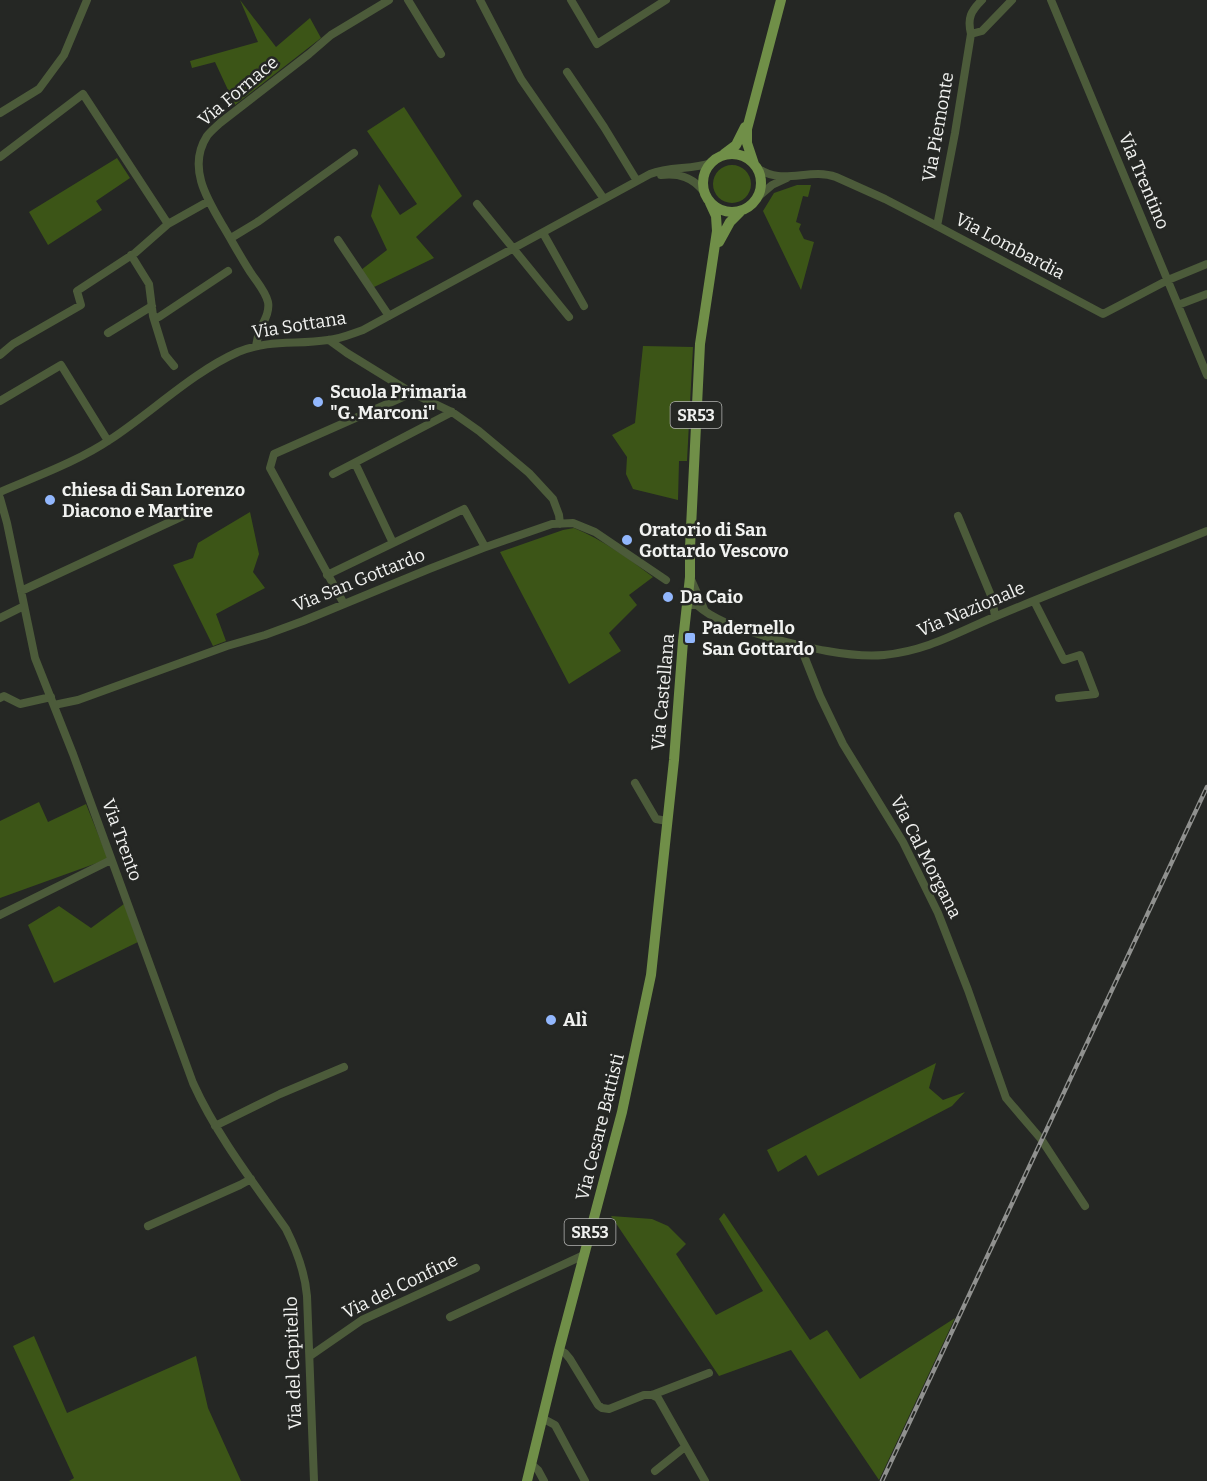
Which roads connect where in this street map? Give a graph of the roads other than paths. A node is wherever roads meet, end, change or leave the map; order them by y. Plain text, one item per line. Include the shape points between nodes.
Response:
1 (87, 0) edge
2 (389, 0) edge
3 (408, 0) edge
4 (480, 0) edge
5 (571, 0) edge
6 (666, 0) edge
7 (781, 0) edge
8 (982, 0) edge
9 (1012, 0) edge
10 (1050, 0) edge
11 (970, 34) junction
12 (441, 54) dead end
13 (567, 72) dead end
14 (0, 113) edge
15 (749, 118) junction
16 (354, 153) dead end
17 (721, 156) junction
18 (0, 157) edge
19 (711, 163) junction
20 (755, 165) junction
21 (794, 176) junction
22 (639, 180) junction
23 (704, 192) junction
24 (758, 197) junction
25 (604, 199) junction
26 (209, 201) junction
27 (710, 203) junction
28 (477, 204) dead end
29 (740, 212) junction
30 (168, 224) junction
31 (937, 226) junction
32 (543, 233) junction
33 (231, 238) junction
34 (338, 240) dead end
35 (513, 249) junction
36 (715, 253) junction
37 (131, 255) junction
38 (1207, 264) edge
39 (228, 271) dead end
40 (1168, 280) junction
41 (1207, 294) edge
42 (1178, 305) junction
43 (152, 306) junction
44 (584, 306) dead end
45 (389, 316) junction
46 (569, 317) dead end
47 (154, 318) junction
48 (108, 333) dead end
49 (329, 340) junction
50 (256, 346) junction
51 (0, 355) edge
52 (174, 366) dead end
53 (1207, 375) edge
54 (412, 393) junction
55 (0, 401) edge
56 (453, 412) junction
57 (108, 441) junction
58 (356, 463) junction
59 (333, 474) dead end
60 (0, 492) edge
61 (0, 498) edge
62 (183, 516) dead end
63 (958, 516) dead end
64 (560, 524) junction
65 (1207, 531) edge
66 (393, 543) junction
67 (485, 547) junction
68 (327, 575) junction
69 (690, 577) junction
70 (666, 580) dead end
71 (21, 591) junction
72 (1034, 601) junction
73 (344, 604) junction
74 (688, 605) junction
75 (24, 606) junction
76 (705, 613) junction
77 (994, 616) junction
78 (0, 618) edge
79 (793, 644) junction
80 (0, 698) edge
81 (1059, 698) dead end
82 (53, 701) junction
83 (635, 783) dead end
84 (667, 821) junction
85 (111, 860) junction
86 (0, 915) edge
87 (653, 954) joint
88 (344, 1066) dead end
89 (215, 1126) junction
90 (251, 1179) junction
91 (1085, 1206) dead end
92 (148, 1226) dead end
93 (294, 1246) joint
94 (584, 1255) junction
95 (476, 1268) dead end
96 (450, 1317) dead end
97 (559, 1350) junction
98 (310, 1356) junction
99 (709, 1373) dead end
100 (652, 1395) junction
101 (542, 1418) junction
102 (685, 1448) junction
103 (531, 1464) junction
104 (655, 1471) dead end
105 (314, 1481) edge
106 (527, 1481) edge
107 (544, 1481) edge
108 (585, 1481) edge
109 (705, 1481) edge

1 - 14 street via 64,55 39,89
2 - 26 street, Via Fornace via 332,34 208,135 199,165 200,180
3 - 12 street
4 - 25 street via 521,79
5 - 6 street via 597,44
7 - 15 main road
8 - 11 street, Via Piemonte via 973,9 968,24
9 - 11 street via 982,31
10 - 40 street, Via Trentino
11 - 31 street, Via Piemonte
13 - 22 street
15 - 17 main road via 736,145
15 - 20 main road via 747,143
16 - 33 street
17 - 19 main road
17 - 20 main road via 737,154
18 - 30 street via 83,94
19 - 22 street, Via Sottana via 658,171
19 - 23 main road via 703,179
20 - 21 street, Via Lombardia via 774,176
20 - 24 main road via 761,182
21 - 24 street, Via Lombardia via 777,182
21 - 31 street, Via Lombardia via 831,176
22 - 23 street, Via Sottana via 685,176
22 - 25 street, Via Sottana
23 - 27 main road, SR53
24 - 29 main road, SR53
25 - 32 street, Via Sottana
26 - 30 street
26 - 33 street, Via Fornace
27 - 29 main road via 726,212
27 - 36 main road, Via Castellana / SR53 via 717,221
28 - 35 street
29 - 36 main road, Via Castellana / SR53 via 726,228
30 - 37 street
31 - 40 street, Via Lombardia via 1103,314
32 - 35 street, Via Sottana
32 - 44 street
33 - 50 street, Via Fornace via 268,303
34 - 45 street
35 - 45 street, Via Sottana
35 - 46 street
36 - 69 main road, Via Castellana / SR53 via 700,344
37 - 43 street via 149,284
37 - 51 street via 77,291 81,305
38 - 40 street, Via Lombardia
39 - 47 street
40 - 42 street, Via Trentino
41 - 42 street
42 - 53 street, Via Trentino
43 - 47 street
43 - 48 street
45 - 49 street, Via Sottana via 363,330
47 - 52 street via 165,355
49 - 50 street, Via Sottana
49 - 54 street
50 - 57 street, Via Sottana via 210,367
54 - 56 street
54 - 68 street via 274,454 270,468
55 - 57 street via 61,365
56 - 58 street
56 - 64 street via 529,473 553,499
57 - 60 street, Via Sottana
58 - 59 street
58 - 66 street
61 - 71 street, Via Trento
62 - 71 street
63 - 77 street via 992,598
64 - 67 street, Via San Gottardo
64 - 70 street, Via San Gottardo via 573,523 595,532
65 - 72 street, Via Nazionale
66 - 67 street via 464,509
66 - 68 street
67 - 73 street, Via San Gottardo
68 - 73 street
69 - 74 main road, Via Castellana / SR53
69 - 76 street
71 - 75 street, Via Trento
72 - 77 street, Via Nazionale
72 - 81 street via 1064,660 1080,655 1095,694
73 - 82 street, Via San Gottardo via 78,700
74 - 76 street, Via Nazionale via 697,605
74 - 84 main road, Via Castellana / SR53
75 - 78 street
75 - 82 street, Via Trento via 35,658
76 - 79 street, Via Nazionale via 741,629
77 - 79 street, Via Nazionale via 910,652 854,655
79 - 91 street, Via Cal Morgana via 801,648 843,744 903,842 938,913 1006,1098 1041,1139
80 - 82 street, Via San Gottardo via 4,696 20,705
82 - 85 street, Via Trento
83 - 84 street via 657,819
84 - 87 main road, Via Castellana / SR53
85 - 86 street
85 - 89 street, Via Trento via 193,1083
87 - 94 main road, Via Cesare Battisti / SR53 via 622,1112
88 - 89 street
89 - 90 street, Via Trento
90 - 92 street
90 - 93 street, Via Trento
93 - 98 street, Via del Capitello via 306,1281
94 - 96 street
94 - 97 main road, Via Cesare Battisti / SR53
95 - 98 street, Via del Confine via 362,1320
97 - 100 street via 570,1359 602,1408
97 - 101 main road, Via Cesare Battisti / SR53
98 - 105 street, Via del Capitello
99 - 100 street
100 - 102 street via 658,1398
101 - 103 main road, Via Cesare Battisti / SR53
101 - 108 street via 555,1425
102 - 104 street
102 - 109 street
103 - 106 main road, Via Cesare Battisti / SR53
103 - 107 street

